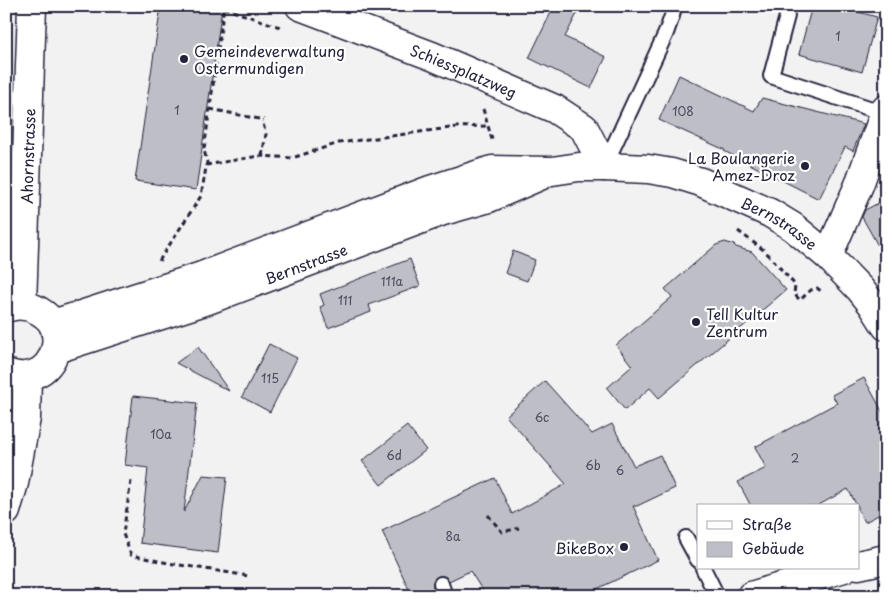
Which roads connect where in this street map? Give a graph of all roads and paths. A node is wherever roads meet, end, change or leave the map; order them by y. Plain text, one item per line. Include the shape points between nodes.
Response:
1 (32, 6) edge
2 (300, 6) edge
3 (674, 6) edge
4 (224, 7) edge
5 (788, 16) dead end
6 (282, 27) dead end
7 (474, 74) junction
8 (210, 109) junction
9 (885, 111) edge
10 (488, 126) junction
11 (493, 146) dead end
12 (262, 156) junction
13 (206, 165) junction
14 (604, 167) junction
15 (734, 228) dead end
16 (828, 256) junction
17 (154, 268) dead end
18 (811, 290) dead end
19 (14, 307) edge
20 (881, 309) edge
21 (54, 336) junction
22 (17, 375) edge
23 (132, 482) dead end
24 (6, 511) edge
25 (488, 515) dead end
26 (519, 528) dead end
27 (686, 538) dead end
28 (697, 558) edge
29 (886, 559) edge
30 (860, 565) edge
31 (703, 570) edge
32 (837, 570) edge
33 (249, 576) dead end
34 (886, 594) edge
35 (879, 595) edge
36 (717, 596) edge
37 (751, 596) edge

1 - 19 street, Ahornstrasse
2 - 7 street, Schiessplatzweg
3 - 14 lane via 666,33
4 - 6 path
4 - 8 path
5 - 9 lane via 771,76
7 - 10 path
7 - 14 street, Schiessplatzweg via 555,109 584,128
8 - 12 path via 263,122 266,134
8 - 13 path via 204,150
9 - 16 street via 859,186
10 - 11 path
10 - 12 path via 457,127 339,143 292,158
12 - 13 path
13 - 17 path via 201,196
14 - 16 street, Bernstrasse via 648,169 701,182 770,213
14 - 21 street, Bernstrasse via 552,171 489,198 443,211 208,300
15 - 18 path via 765,251 795,285 794,294 800,300
16 - 20 street, Bernstrasse
19 - 21 street via 34,307 45,315
21 - 22 street via 52,360 45,368 37,373
22 - 24 street via 26,418
23 - 33 path via 123,534 131,555
25 - 26 path via 502,532
27 - 28 lane
29 - 30 street
31 - 36 lane
32 - 37 street
34 - 35 path

